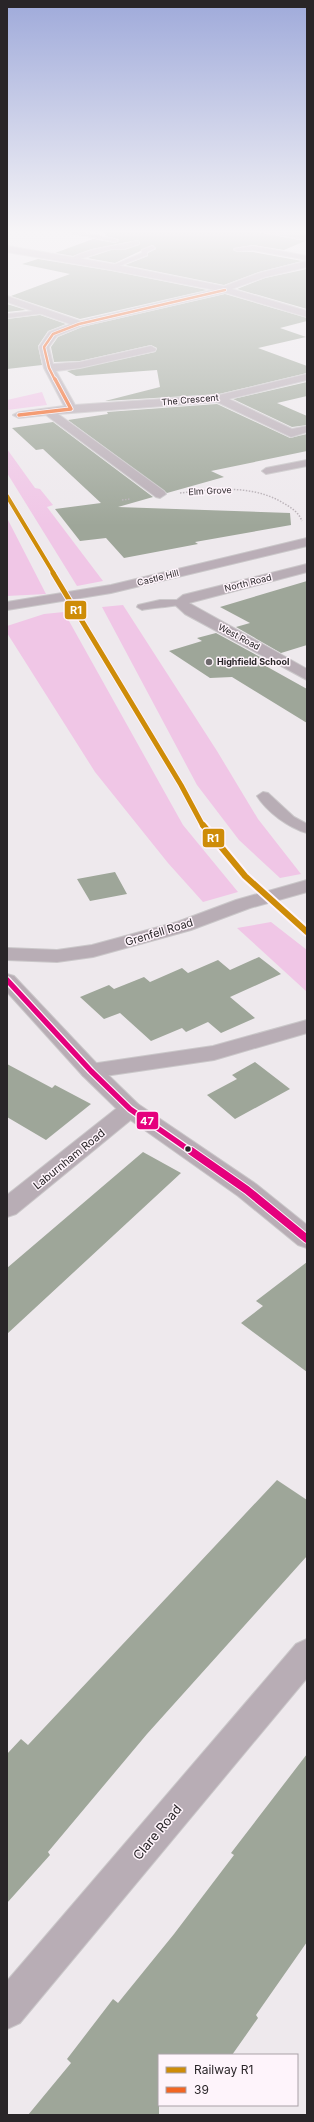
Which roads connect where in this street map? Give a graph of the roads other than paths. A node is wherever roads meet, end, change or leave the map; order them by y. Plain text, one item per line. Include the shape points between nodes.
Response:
1 (69, 328) edge
2 (152, 349) dead end
3 (49, 368) junction
4 (307, 377) edge
5 (219, 398) junction
6 (71, 409) junction
7 (47, 412) junction
8 (19, 415) dead end
9 (307, 429) edge
10 (307, 463) edge
11 (266, 471) dead end
12 (160, 494) road end
13 (307, 542) edge
14 (307, 568) edge
15 (184, 600) junction
16 (7, 606) edge
17 (142, 607) dead end
18 (307, 674) edge
19 (263, 796) dead end
20 (307, 829) edge
21 (306, 886) edge
22 (7, 954) edge
23 (7, 980) edge
24 (306, 1026) edge
25 (91, 1071) junction
26 (130, 1109) junction
27 (7, 1208) edge
28 (307, 1238) edge
29 (307, 1654) edge
30 (7, 2010) edge

1 - 3 street via 53,334 44,347
2 - 3 street via 80,365
3 - 6 street
4 - 5 street, The Crescent
5 - 6 street, The Crescent
5 - 9 street via 291,433
6 - 7 street, The Crescent
7 - 8 street, The Crescent
7 - 12 street
10 - 11 lane
13 - 16 main road, Castle Hill via 96,592
14 - 15 street, North Road
15 - 17 lane
15 - 18 street, West Road via 190,611
19 - 20 lane via 287,818
21 - 22 street, Grenfell Road via 243,904 184,926 93,951 57,956
23 - 25 street
24 - 25 street via 214,1053
25 - 26 street
26 - 27 street, Laburnham Road
26 - 28 street via 246,1190
29 - 30 street, Clare Road

